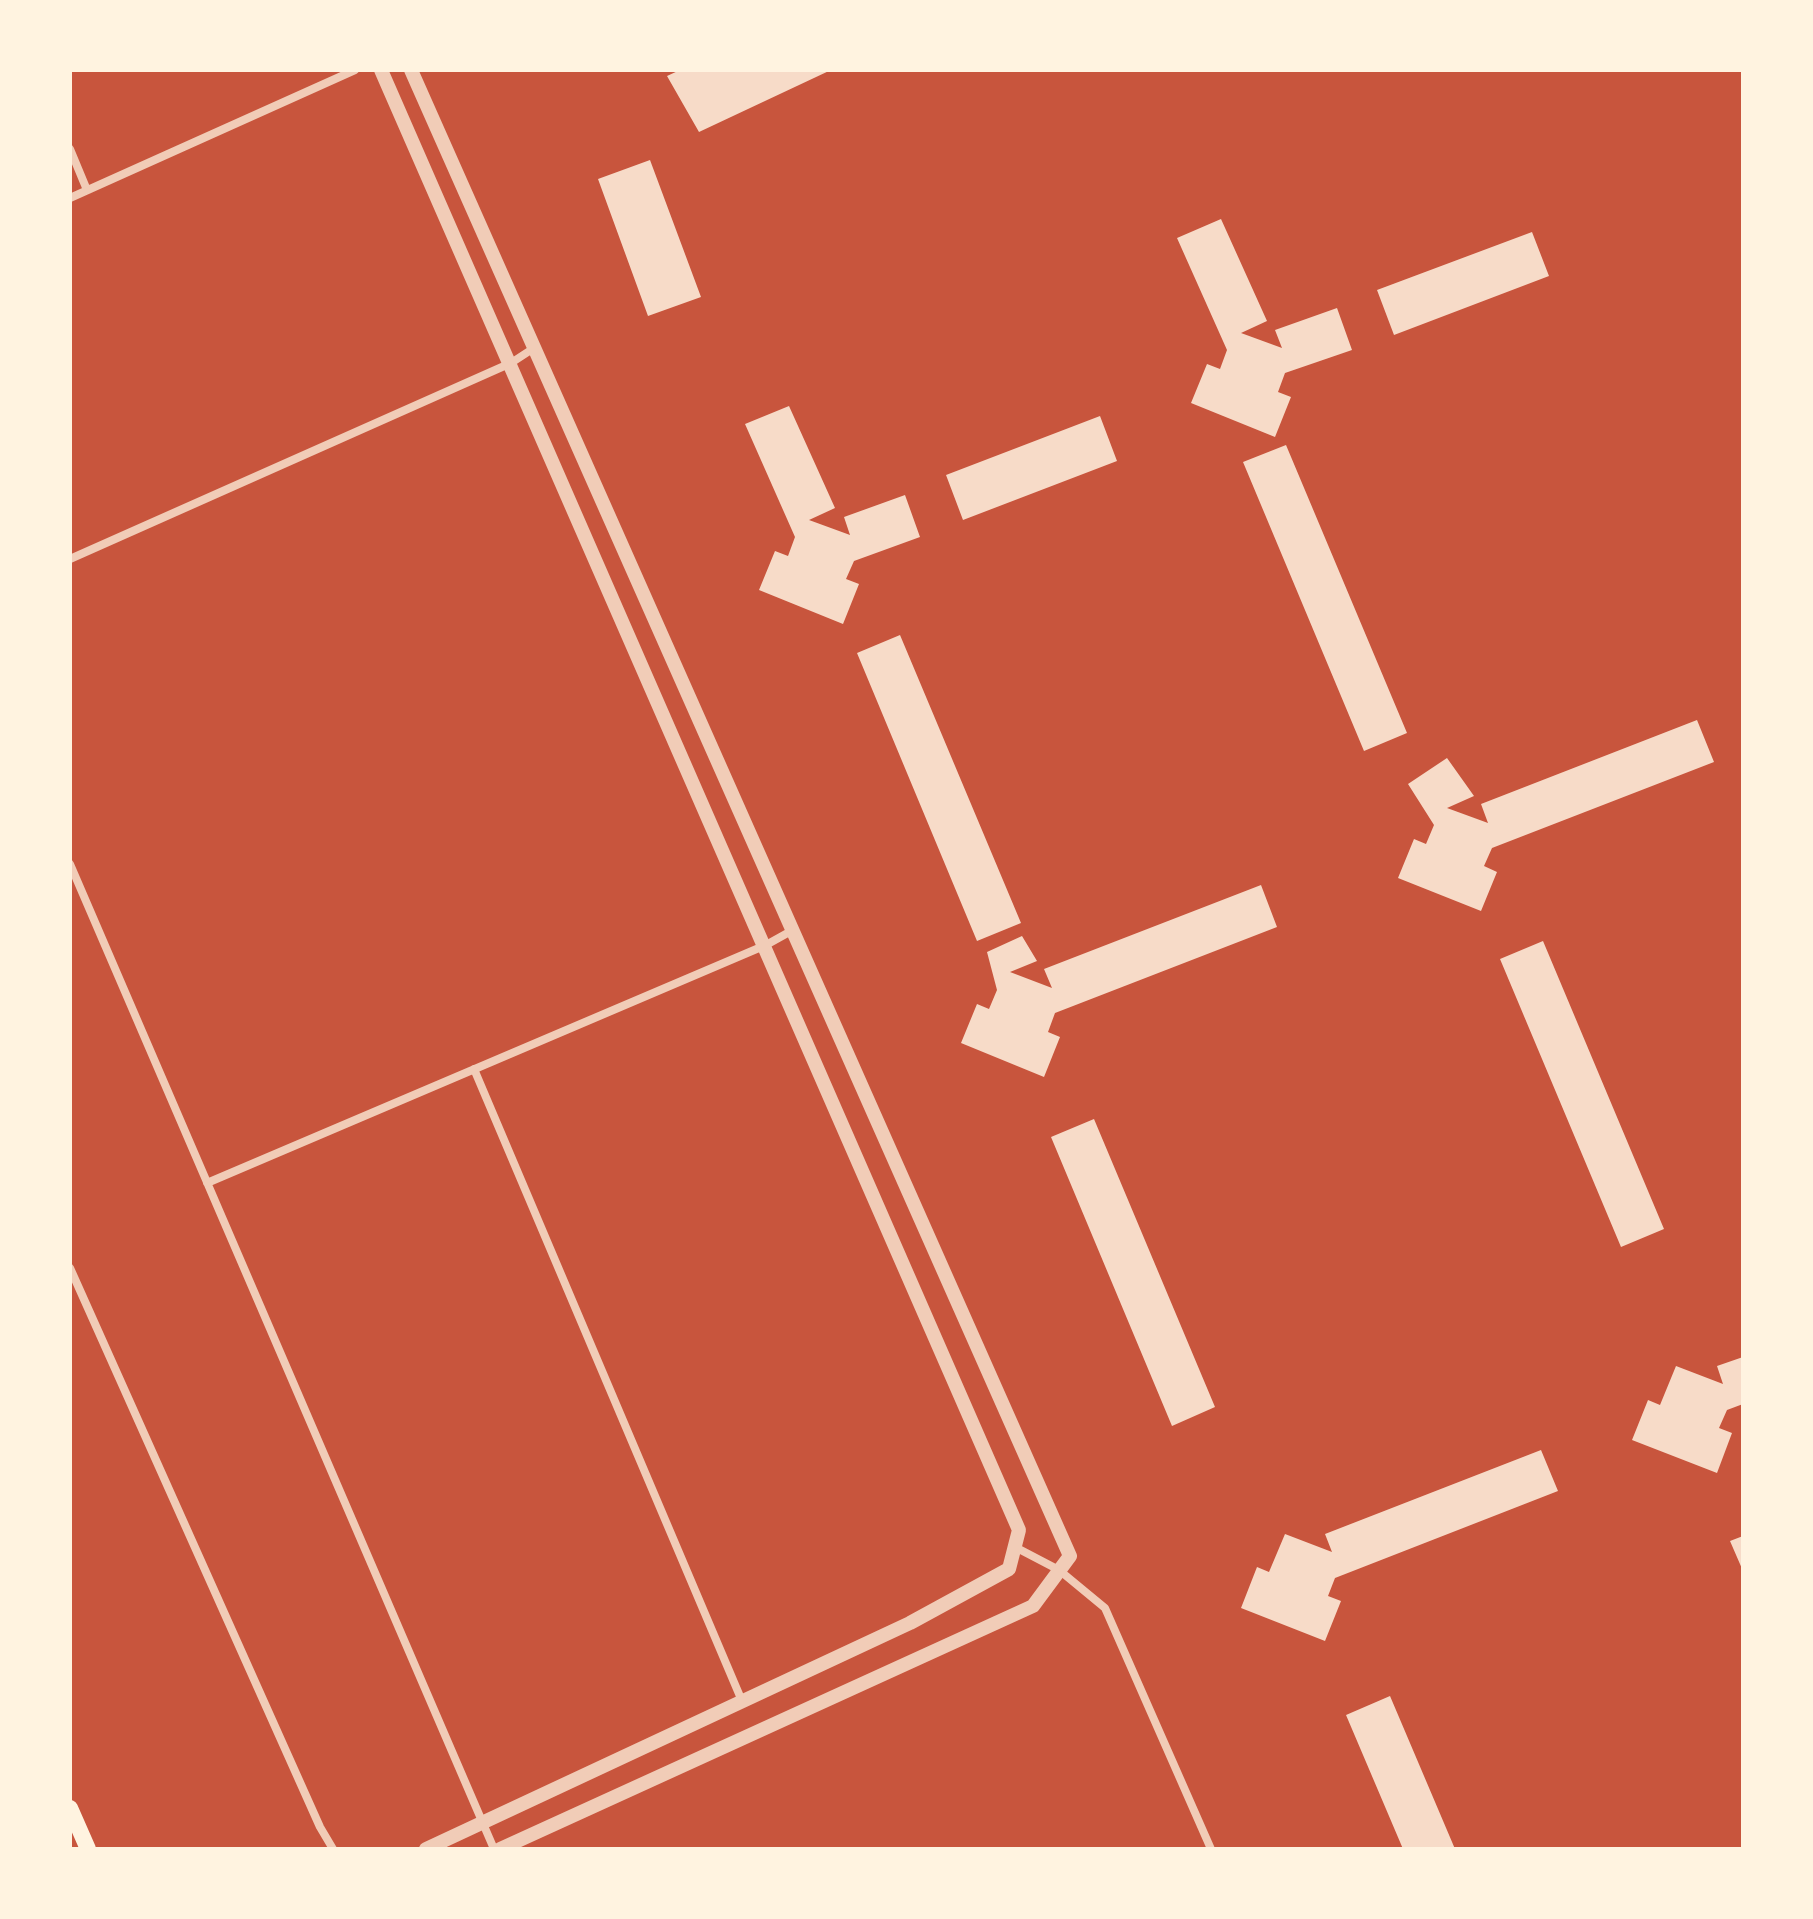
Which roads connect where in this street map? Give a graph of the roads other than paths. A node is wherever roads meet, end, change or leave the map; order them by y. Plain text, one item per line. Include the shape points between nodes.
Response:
1 (355, 70) edge
2 (381, 70) edge
3 (411, 70) edge
4 (70, 149) edge
5 (87, 190) junction
6 (70, 198) edge
7 (534, 348) junction
8 (511, 363) junction
9 (70, 559) edge
10 (70, 864) edge
11 (793, 930) junction
12 (766, 945) junction
13 (474, 1069) junction
14 (207, 1183) junction
15 (70, 1268) edge
16 (1015, 1547) junction
17 (1059, 1570) junction
18 (742, 1701) junction
19 (70, 1808) edge
20 (481, 1823) junction
21 (88, 1849) edge
22 (333, 1849) edge
23 (426, 1849) edge
24 (497, 1849) edge
25 (1211, 1849) edge

1 - 5 street
2 - 8 street
3 - 7 street
4 - 5 street
5 - 6 street
7 - 8 street
7 - 11 street
8 - 9 street
8 - 12 street
10 - 14 street
11 - 12 street
11 - 17 street via 1070,1556
12 - 13 street
12 - 16 street via 1019,1530
13 - 14 street
13 - 18 street
14 - 20 street
15 - 22 street
16 - 17 street
16 - 18 street via 1009,1569 910,1623
17 - 24 street via 1033,1606
17 - 25 street via 1105,1608
18 - 20 street
19 - 21 main road
20 - 23 street
20 - 24 street

